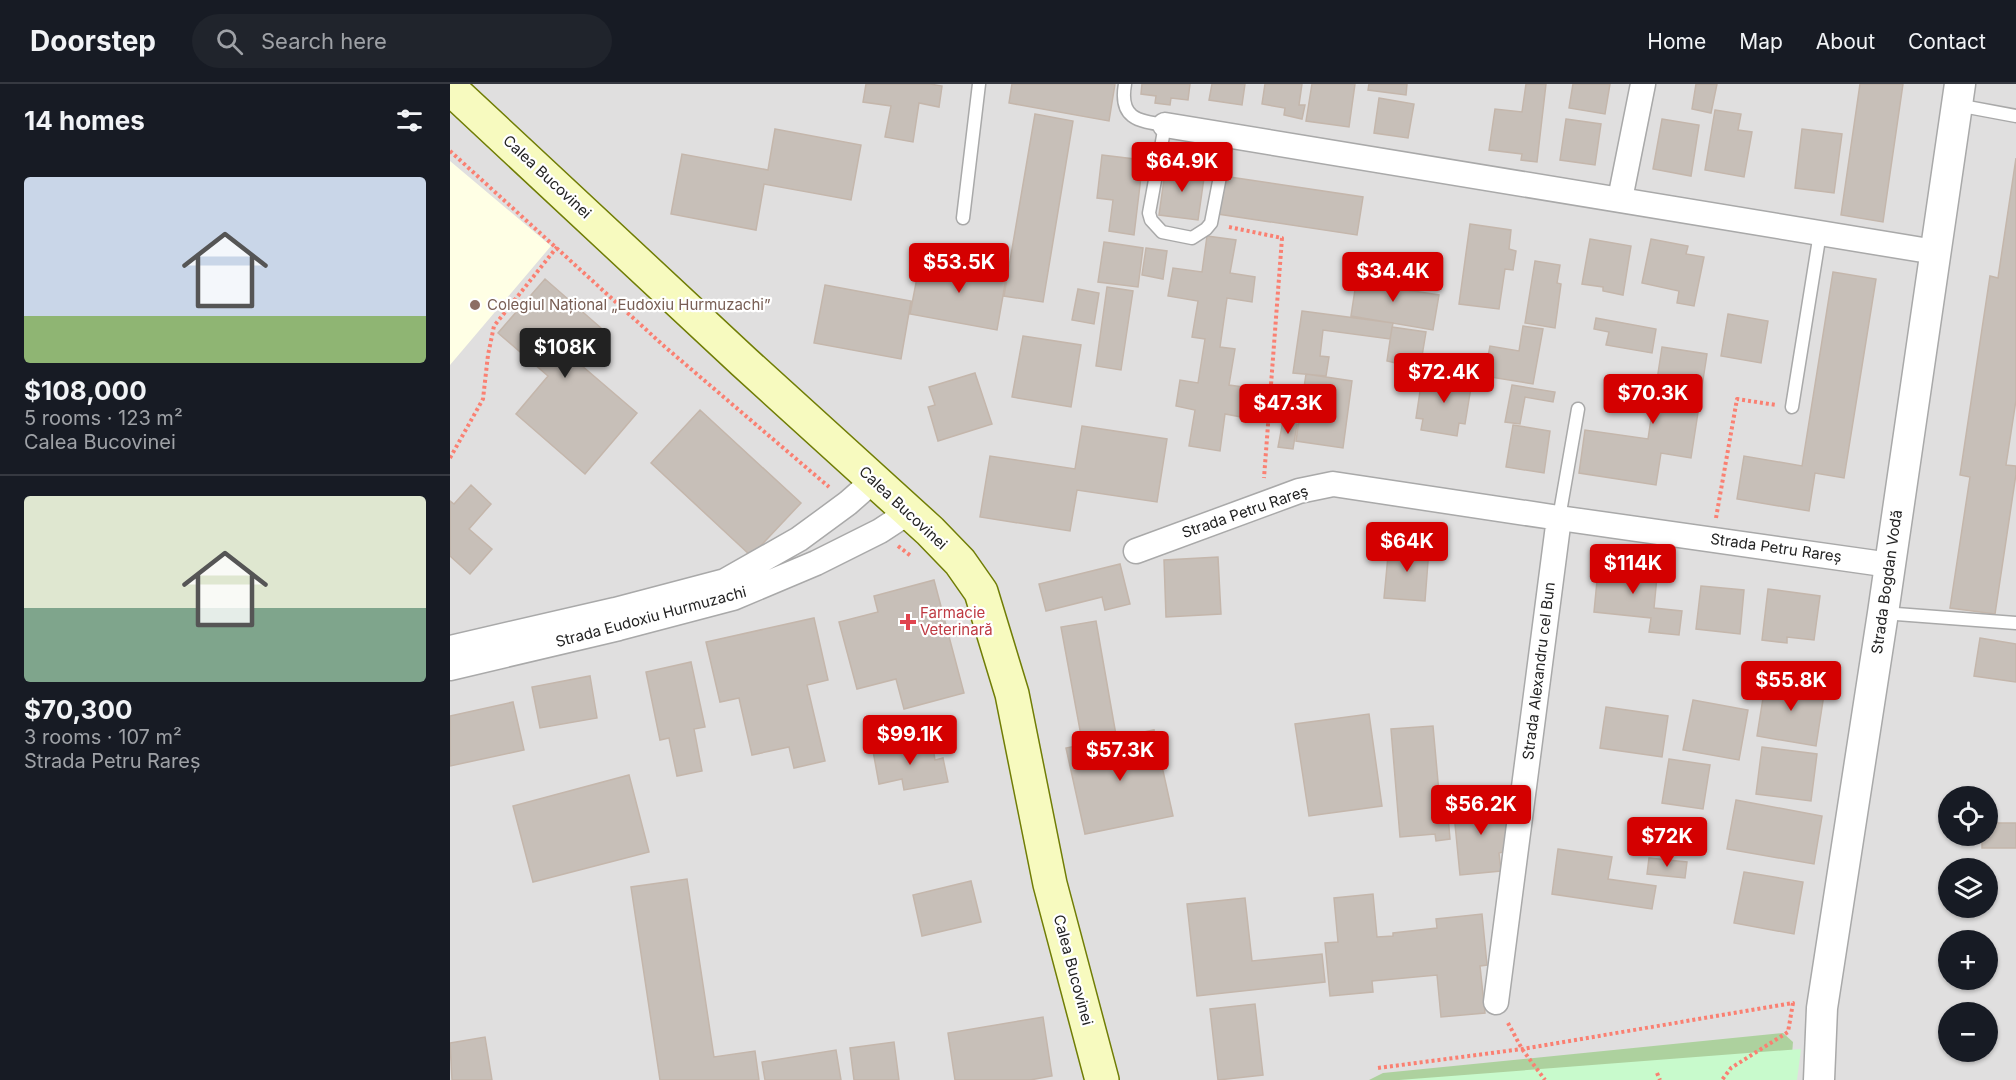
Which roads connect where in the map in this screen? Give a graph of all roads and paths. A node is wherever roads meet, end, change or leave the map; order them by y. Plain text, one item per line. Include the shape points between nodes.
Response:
1 (979, 84) edge
2 (1125, 84) edge
3 (1643, 84) edge
4 (450, 88) edge
5 (1958, 95) edge
6 (2016, 116) edge
7 (1165, 125) junction
8 (1227, 135) junction
9 (450, 151) edge
10 (1620, 199) junction
11 (963, 218) dead end
12 (1211, 223) junction
13 (1820, 233) junction
14 (557, 247) junction
15 (1935, 252) junction
16 (1792, 407) joint
17 (1578, 409) dead end
18 (450, 458) edge
19 (873, 481) junction
20 (848, 503) junction
21 (1262, 504) junction
22 (909, 513) junction
23 (1559, 519) junction
24 (880, 531) junction
25 (1713, 539) junction
26 (1136, 551) dead end
27 (914, 559) dead end
28 (1890, 565) junction
29 (1883, 613) junction
30 (2016, 623) edge
31 (450, 648) edge
32 (450, 668) edge
33 (1496, 1002) joint
34 (1522, 1049) junction
35 (1378, 1068) dead end
36 (1657, 1073) dead end
37 (1102, 1080) edge
38 (1545, 1080) edge
39 (1660, 1080) edge
40 (1722, 1080) edge
41 (1819, 1080) edge

1 - 11 lane
2 - 7 lane via 1123,98 1127,110 1140,121
3 - 10 street
4 - 19 main road, Calea Bucovinei
5 - 6 lane
5 - 15 street, Strada Bogdan Vodă
7 - 8 street
7 - 12 lane via 1151,220 1162,232 1192,238
8 - 10 street
8 - 12 lane
9 - 14 path
10 - 13 street
12 - 21 path via 1282,238
13 - 15 street
13 - 16 lane
14 - 18 path via 494,326 483,399
14 - 20 path via 664,346
15 - 28 street, Strada Bogdan Vodă
16 - 25 path via 1737,399
17 - 23 lane
19 - 20 street, Strada Eudoxiu Hurmuzachi
19 - 22 main road, Calea Bucovinei
20 - 31 street, Strada Eudoxiu Hurmuzachi via 799,539 725,581
21 - 23 street, Strada Petru Rareș via 1333,484
21 - 26 street, Strada Petru Rareș
22 - 24 street, Strada Eudoxiu Hurmuzachi
22 - 37 main road, Calea Bucovinei via 960,562 981,592 1012,694 1050,884
23 - 25 street, Strada Petru Rareș
23 - 33 street, Strada Alexandru cel Bun
24 - 27 path
24 - 32 street, Strada Eudoxiu Hurmuzachi via 733,598
25 - 28 street, Strada Petru Rareș
28 - 29 street, Strada Bogdan Vodă
29 - 30 lane
29 - 41 street, Strada Bogdan Vodă via 1822,1008
33 - 34 path
34 - 35 path
34 - 38 path
34 - 40 path via 1793,1003 1788,1032 1731,1068
36 - 39 path

